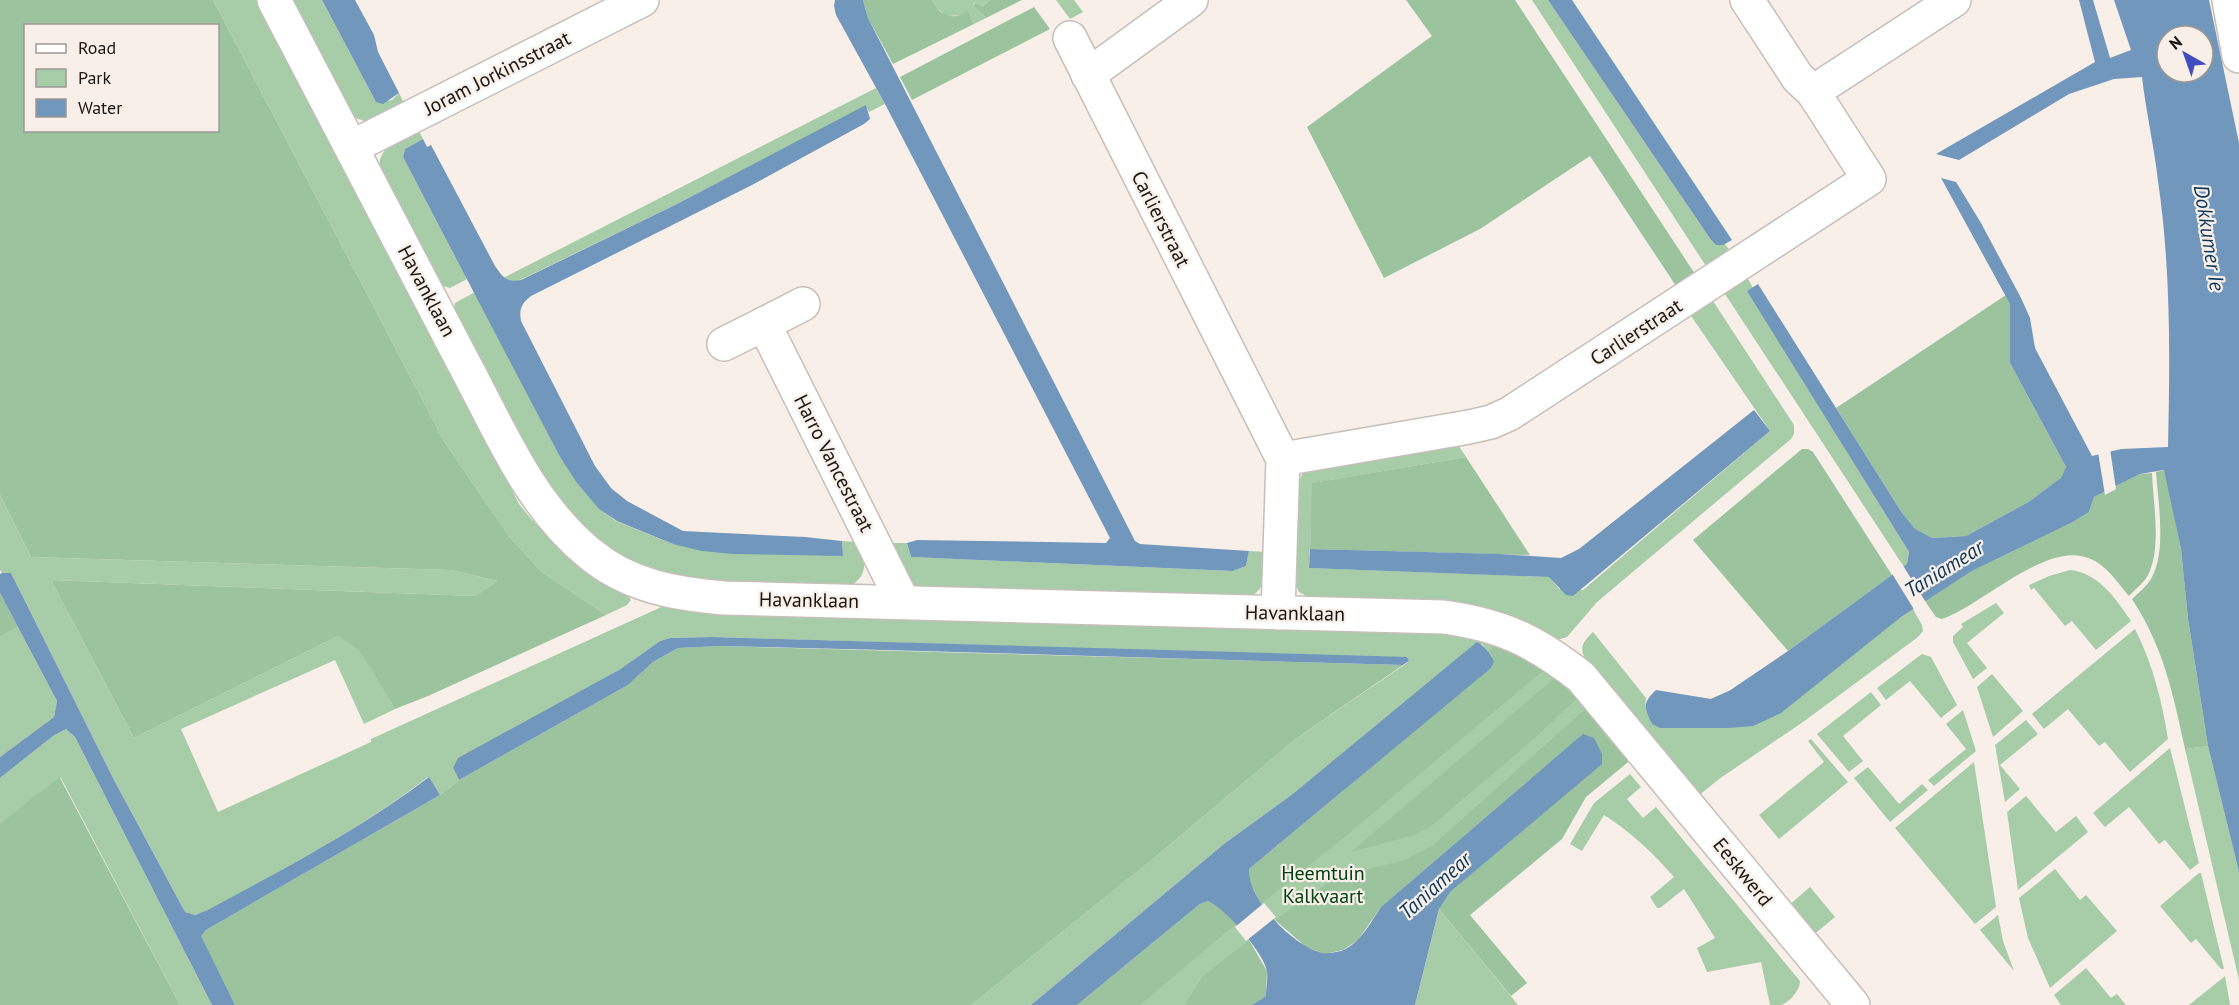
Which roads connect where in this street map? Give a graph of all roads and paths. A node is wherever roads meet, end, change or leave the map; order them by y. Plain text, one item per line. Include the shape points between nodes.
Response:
1 (274, 0) edge
2 (642, 0) edge
3 (1191, 0) edge
4 (1747, 0) edge
5 (1954, 0) edge
6 (2229, 0) edge
7 (1070, 38) dead end
8 (2239, 56) edge
9 (1088, 75) junction
10 (1813, 92) junction
11 (352, 147) junction
12 (803, 304) dead end
13 (764, 324) junction
14 (724, 344) dead end
15 (1283, 459) junction
16 (903, 602) junction
17 (1278, 613) junction
18 (1634, 738) joint
19 (1842, 1001) edge

1 - 11 street, Havanklaan
2 - 11 street, Joram Jorkinsstraat
3 - 9 street
4 - 10 street, Carlierstraat via 1798,78
5 - 10 street
6 - 8 street
7 - 9 street, Carlierstraat
9 - 15 street, Carlierstraat
10 - 15 street, Carlierstraat via 1869,179 1509,414 1469,427
11 - 16 street, Havanklaan via 530,484 554,520 591,555 612,569 666,591 724,598
12 - 13 street
13 - 14 street
13 - 16 street, Harro Vancestraat
15 - 17 street, Carlierstraat
16 - 17 street, Havanklaan
17 - 18 street, Havanklaan via 1479,621 1534,644 1581,677
18 - 19 street, Eeskwerd

